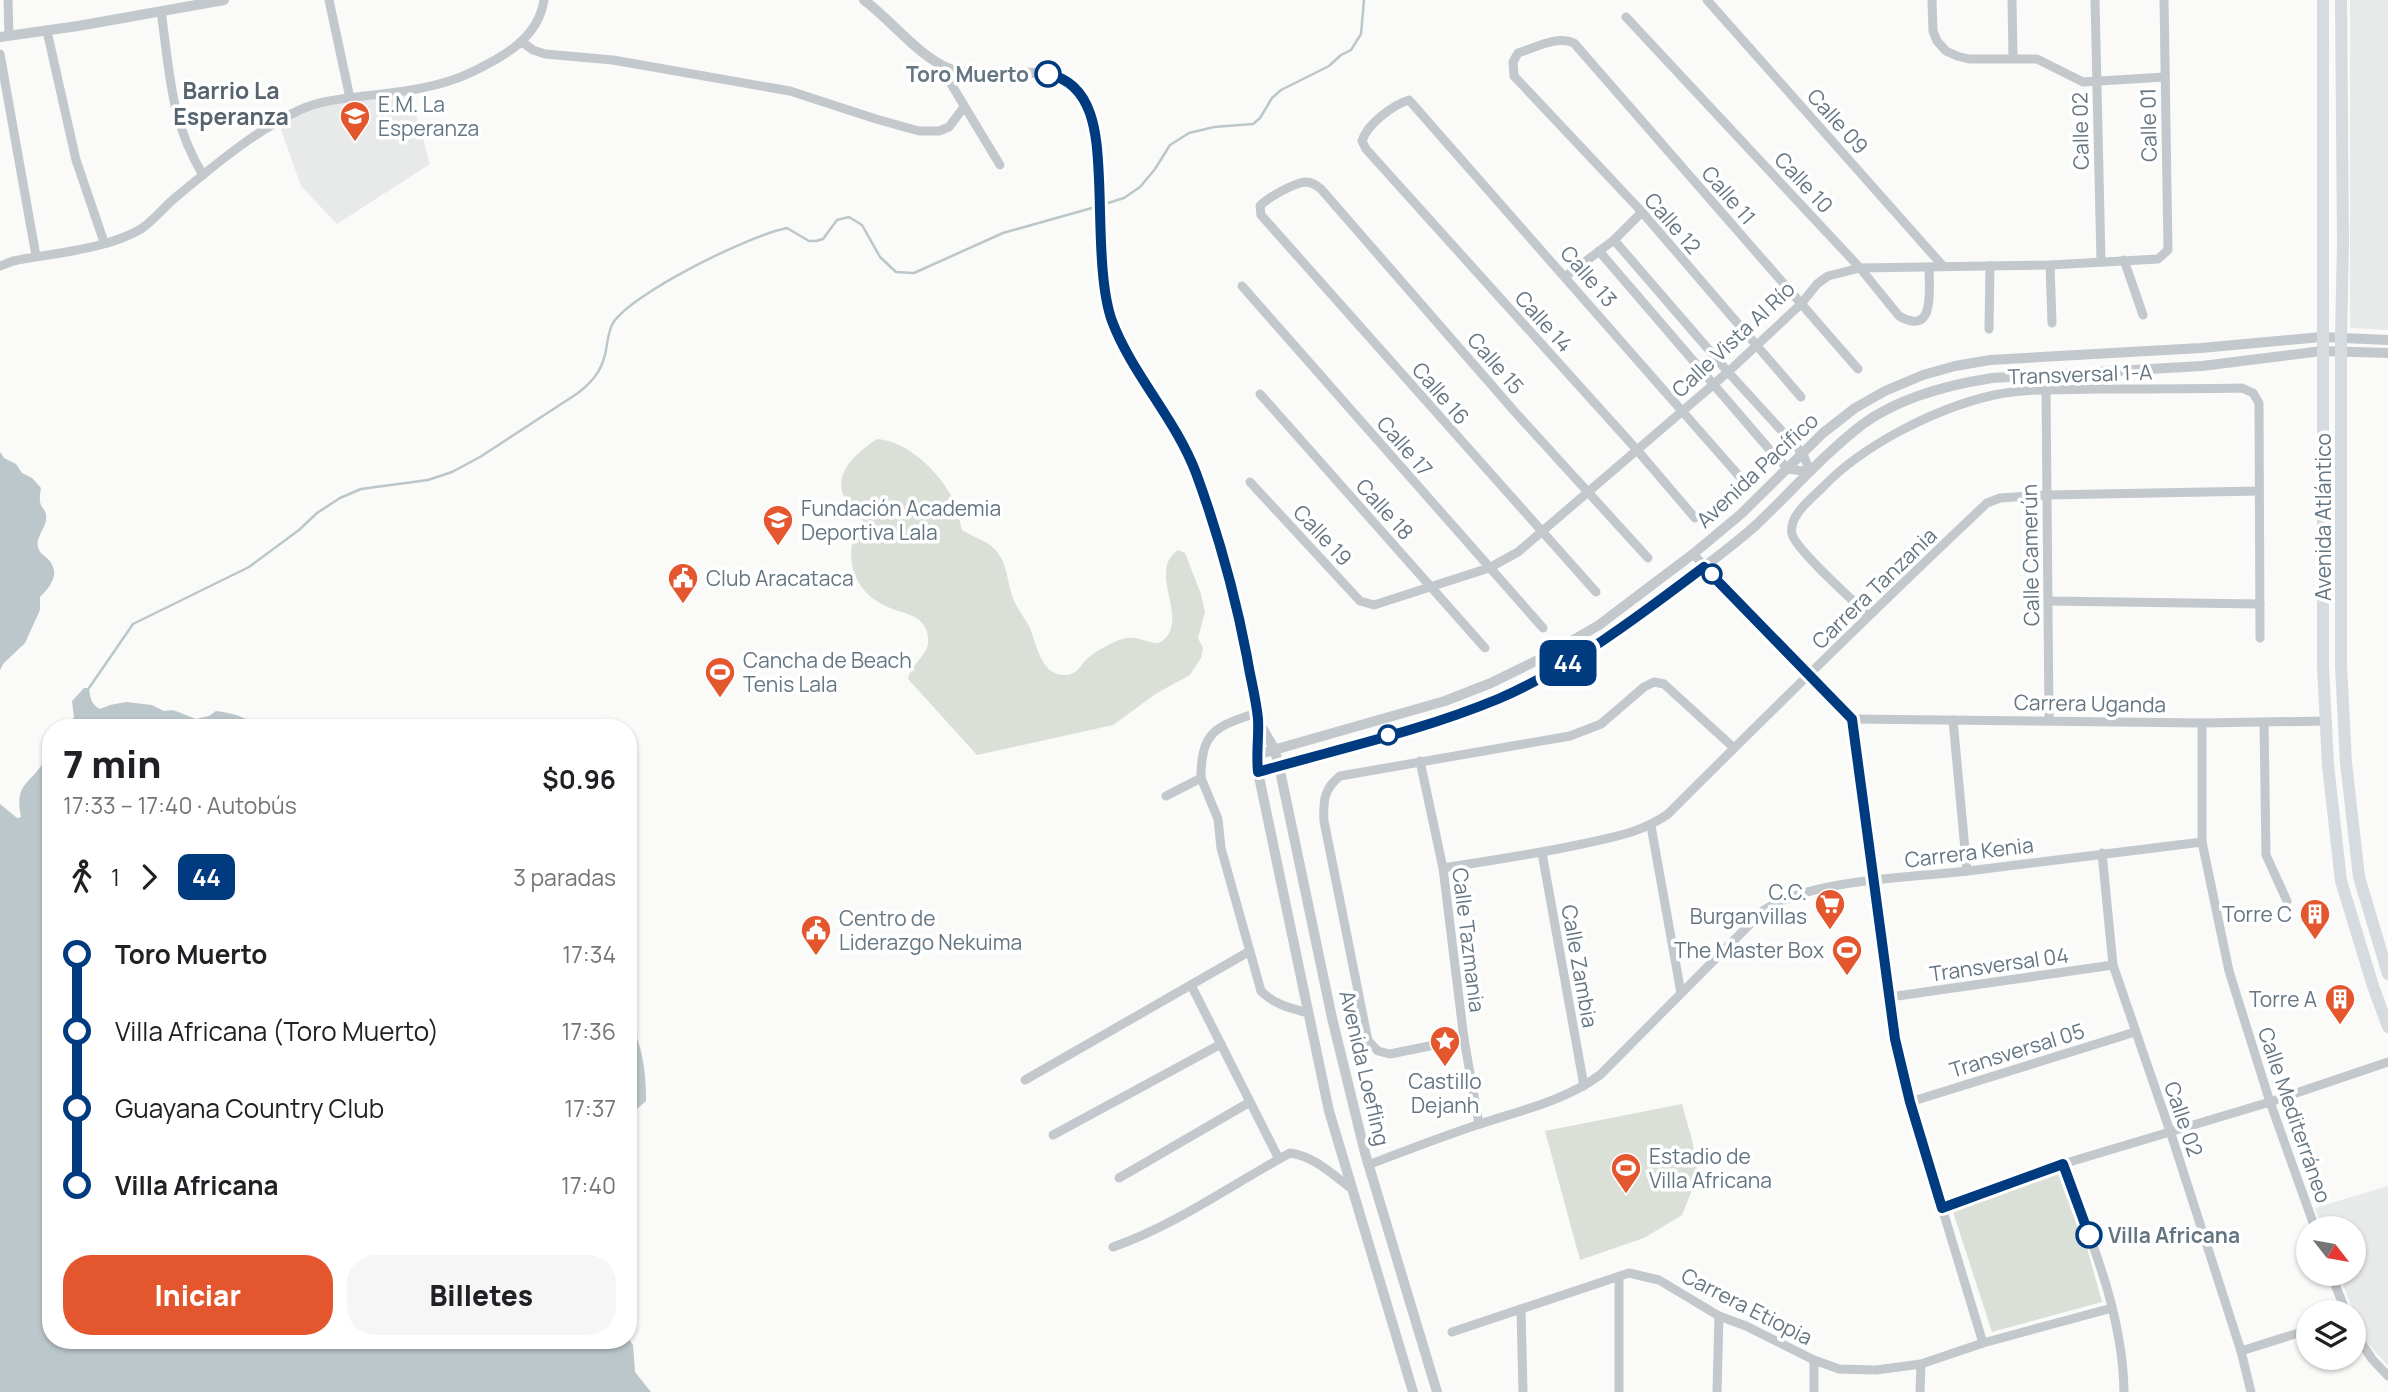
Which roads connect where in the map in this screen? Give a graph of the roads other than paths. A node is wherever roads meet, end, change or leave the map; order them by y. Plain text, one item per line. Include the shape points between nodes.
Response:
1 (8, 0) edge
2 (224, 0) edge
3 (329, 0) edge
4 (544, 0) edge
5 (864, 0) edge
6 (1707, 0) edge
7 (1932, 0) edge
8 (2012, 0) edge
9 (2095, 0) edge
10 (2164, 0) edge
11 (2323, 0) edge
12 (2340, 0) edge
13 (162, 12) junction
14 (1626, 17) dead end
15 (47, 31) junction
16 (5, 36) edge
17 (522, 42) junction
18 (0, 54) edge
19 (2013, 58) junction
20 (939, 64) junction
21 (1514, 76) joint
22 (2165, 77) junction
23 (2096, 80) junction
24 (350, 98) junction
25 (1409, 100) joint
26 (964, 107) junction
27 (1000, 165) dead end
28 (204, 175) junction
29 (1321, 189) joint
30 (1642, 212) junction
31 (1614, 240) junction
32 (104, 242) junction
33 (2168, 250) joint
34 (1598, 251) junction
35 (36, 256) junction
36 (2124, 260) junction
37 (2101, 262) junction
38 (1942, 265) junction
39 (2050, 265) junction
40 (0, 266) edge
41 (1990, 266) junction
42 (1929, 267) junction
43 (1860, 268) junction
44 (1566, 276) junction
45 (1242, 286) dead end
46 (1801, 304) junction
47 (2143, 315) dead end
48 (2052, 323) dead end
49 (1989, 329) dead end
50 (2322, 337) junction
51 (2341, 337) junction
52 (2388, 340) edge
53 (1754, 345) junction
54 (2152, 351) junction
55 (2322, 351) junction
56 (2341, 352) junction
57 (2388, 353) edge
58 (2159, 368) junction
59 (1858, 369) dead end
60 (1728, 372) junction
61 (1712, 384) junction
62 (2046, 390) junction
63 (1259, 394) dead end
64 (1801, 397) dead end
65 (1682, 411) junction
66 (1637, 450) junction
67 (1804, 454) junction
68 (1788, 469) junction
69 (1810, 472) junction
70 (1740, 477) dead end
71 (1250, 482) dead end
72 (2259, 491) junction
73 (1588, 492) junction
74 (2047, 495) junction
75 (1695, 518) dead end
76 (1541, 532) junction
77 (1693, 554) junction
78 (1648, 558) dead end
79 (1704, 567) junction
80 (1489, 568) junction
81 (1432, 588) junction
82 (1596, 592) dead end
83 (2049, 601) junction
84 (2260, 604) junction
85 (1374, 605) joint
86 (1868, 615) junction
87 (1543, 628) dead end
88 (2260, 638) dead end
89 (1485, 648) dead end
90 (1810, 676) junction
91 (1257, 717) junction
92 (1852, 719) junction
93 (2049, 719) junction
94 (1953, 720) junction
95 (2327, 721) junction
96 (2264, 722) junction
97 (2202, 723) junction
98 (1274, 748) junction
99 (1734, 748) junction
100 (1256, 755) junction
101 (1420, 761) junction
102 (1279, 766) junction
103 (1258, 772) junction
104 (1201, 778) junction
105 (1166, 796) dead end
106 (1651, 825) junction
107 (2202, 842) junction
108 (1542, 853) junction
109 (2102, 853) junction
110 (1443, 868) junction
111 (1967, 871) junction
112 (1874, 881) junction
113 (2287, 901) dead end
114 (1250, 951) junction
115 (2113, 965) junction
116 (2388, 974) edge
117 (1191, 985) junction
118 (1681, 993) junction
119 (1890, 998) junction
120 (1308, 1013) junction
121 (2388, 1027) edge
122 (2135, 1032) junction
123 (1464, 1038) junction
124 (1221, 1044) junction
125 (2388, 1062) edge
126 (1025, 1080) dead end
127 (1584, 1086) junction
128 (1250, 1102) junction
129 (1910, 1102) junction
130 (2270, 1102) junction
131 (1479, 1124) junction
132 (2170, 1131) junction
133 (1053, 1135) dead end
134 (1279, 1159) junction
135 (2063, 1164) junction
136 (1368, 1165) junction
137 (1119, 1178) dead end
138 (1352, 1189) junction
139 (1942, 1208) junction
140 (2311, 1216) edge
141 (1113, 1247) dead end
142 (1619, 1277) junction
143 (2112, 1308) junction
144 (1521, 1309) junction
145 (1719, 1316) junction
146 (1452, 1332) dead end
147 (2296, 1334) edge
148 (1983, 1343) junction
149 (2366, 1350) edge
150 (2241, 1352) junction
151 (1814, 1360) junction
152 (1920, 1364) junction
153 (2388, 1376) edge
154 (1413, 1392) edge
155 (1437, 1392) edge
156 (1524, 1392) edge
157 (1619, 1392) edge
158 (1717, 1392) edge
159 (1814, 1392) edge
160 (1920, 1392) edge
161 (2124, 1392) edge
162 (2251, 1392) edge

1 - 16 street
2 - 13 street
3 - 24 street
4 - 17 street via 537,23
5 - 20 street
6 - 38 street, Calle 09
7 - 19 street via 1933,30 1946,51 1969,59
8 - 19 street
9 - 23 street, Calle 02
10 - 22 street, Calle 01
11 - 50 main road, Avenida Atlántico
12 - 51 main road, Avenida Atlántico
13 - 15 street
13 - 28 street via 177,118 188,151
14 - 43 street, Calle 10
15 - 16 street
15 - 32 street via 76,160
17 - 24 street via 453,80
17 - 26 street via 545,54 613,60 790,91 919,131 949,127
18 - 35 street
19 - 23 street via 2037,59 2083,82
20 - 26 street
20 - 91 street via 969,73 1048,74 1073,86 1086,103 1099,162 1109,313 1195,471 1229,576
21 - 30 street, Calle 12
21 - 46 street, Calle 11 via 1518,53 1557,40 1574,43
22 - 23 street
22 - 33 street, Calle 01
23 - 37 street, Calle 02
24 - 28 street via 285,117
25 - 44 street, Calle 13
25 - 66 street, Calle 14 via 1396,105 1364,133 1366,149
26 - 27 street
28 - 32 street via 142,228
29 - 73 street, Calle 15
29 - 76 street, Calle 16 via 1304,182 1266,200 1260,206 1261,215
30 - 31 street
30 - 53 street, Calle 12
31 - 34 street
31 - 60 street
32 - 35 street
33 - 36 street, Calle Vista Al Río via 2158,259
34 - 44 street
34 - 61 street
35 - 40 street
36 - 37 street, Calle Vista Al Río
36 - 47 street
37 - 39 street, Calle Vista Al Río
38 - 41 street, Calle Vista Al Río
38 - 42 street, Calle Vista Al Río
39 - 41 street, Calle Vista Al Río
39 - 48 street
41 - 49 street
42 - 43 street, Calle Vista Al Río
42 - 43 street, Calle 10 via 1929,309 1917,321 1899,316
43 - 46 street, Calle Vista Al Río via 1828,276
44 - 65 street, Calle 13
45 - 80 street, Calle 17
46 - 53 street, Calle Vista Al Río
46 - 59 street, Calle 11
50 - 51 street, Avenida Pacífico
50 - 54 street, Avenida Pacífico
50 - 55 main road, Avenida Atlántico
51 - 52 street, Avenida Pacífico
51 - 56 main road, Avenida Atlántico
53 - 60 street, Calle Vista Al Río
53 - 64 street, Calle 12
54 - 58 street
54 - 67 street, Avenida Pacífico via 1990,360 1933,372 1855,408
55 - 56 street, Avenida Pacífico
55 - 58 street, Avenida Pacífico
55 - 95 main road, Avenida Atlántico
56 - 57 street, Avenida Pacífico
56 - 116 main road, Avenida Atlántico via 2346,763 2359,877
58 - 69 street, Avenida Pacífico via 1958,383 1892,407 1865,423
60 - 61 street, Calle Vista Al Río
60 - 67 street
61 - 65 street, Calle Vista Al Río
61 - 68 street
62 - 72 street, Transversal 1-A via 2242,388 2253,393 2259,403
62 - 74 street, Calle Camerún
62 - 86 street, Transversal 1-A via 1993,396 1892,435 1834,475 1798,514 1792,534 1801,549
63 - 81 street, Calle 18
65 - 66 street, Calle Vista Al Río
65 - 70 street, Calle 13
66 - 73 street, Calle Vista Al Río
66 - 75 street, Calle 14
67 - 68 street, Avenida Pacífico
67 - 69 street
68 - 69 street
68 - 77 street, Avenida Pacífico
69 - 79 street, Avenida Pacífico
71 - 85 street, Calle 19 via 1360,601
72 - 74 street, Carrera Tanzania
72 - 84 street
73 - 76 street, Calle Vista Al Río
73 - 78 street, Calle 15
74 - 83 street, Calle Camerún
74 - 86 street, Carrera Tanzania via 1987,503
76 - 80 street, Calle Vista Al Río
76 - 82 street, Calle 16
77 - 79 street
77 - 98 street, Avenida Pacífico via 1599,625 1491,683 1390,717
79 - 90 street
79 - 102 street, Avenida Pacífico via 1608,639 1498,698 1417,727
80 - 81 street, Calle Vista Al Río
80 - 87 street, Calle 17
81 - 85 street, Calle Vista Al Río
81 - 89 street, Calle 18
83 - 84 street
83 - 93 street, Calle Camerún
84 - 88 street
86 - 90 street, Carrera Tanzania
90 - 92 street
90 - 99 street, Carrera Tanzania
91 - 98 street, Avenida Loefling
91 - 100 street, Avenida Loefling
91 - 104 street via 1234,720 1216,730 1201,754
92 - 94 street, Carrera Uganda
92 - 112 street
93 - 94 street, Carrera Uganda
93 - 97 street, Carrera Uganda
94 - 111 street
95 - 96 street, Carrera Uganda
95 - 121 main road, Avenida Atlántico via 2341,881
96 - 97 street, Carrera Uganda
96 - 113 street via 2266,855
97 - 107 street, Calle Mediterráneo
98 - 100 street, Avenida Pacífico
98 - 102 street, Avenida Loefling
99 - 101 street via 1664,684 1654,682 1601,724 1577,734
99 - 106 street, Carrera Tanzania
100 - 103 street, Avenida Loefling
101 - 110 street, Calle Tazmania
101 - 123 street via 1340,776 1328,786 1324,821 1368,1041 1378,1051 1390,1054
102 - 103 street, Avenida Pacífico
102 - 136 street, Avenida Loefling
103 - 120 street, Avenida Loefling
104 - 105 street
104 - 114 street via 1218,818 1220,848
106 - 108 street, Carrera Tanzania
106 - 118 street
107 - 109 street, Carrera Kenia
107 - 130 street, Calle Mediterráneo via 2229,971
108 - 110 street, Carrera Tanzania
108 - 127 street, Calle Zambia
109 - 111 street, Carrera Kenia
109 - 115 street, Calle 02
110 - 123 street, Calle Tazmania
111 - 112 street, Carrera Kenia
112 - 118 street, Carrera Kenia via 1798,893 1779,901
112 - 119 street
114 - 117 street
114 - 120 street via 1261,991 1280,1005
115 - 119 street, Transversal 04
115 - 122 street, Calle 02
117 - 124 street
117 - 126 street
118 - 127 street, Carrera Kenia
119 - 129 street
120 - 138 street, Avenida Loefling
122 - 129 street, Transversal 05
122 - 132 street, Calle 02
123 - 131 street, Calle Tazmania
124 - 128 street
124 - 133 street
125 - 130 street
127 - 131 street, Carrera Kenia via 1538,1107
128 - 134 street
128 - 137 street
129 - 139 street
130 - 132 street
130 - 140 street, Calle Mediterráneo
131 - 136 street, Carrera Kenia
132 - 135 street
132 - 150 street, Calle 02
134 - 138 street via 1301,1154
134 - 141 street via 1174,1220
135 - 139 street
135 - 143 street
136 - 155 street, Avenida Loefling
138 - 154 street, Avenida Loefling
139 - 148 street
142 - 144 street, Carrera Etiopia
142 - 145 street, Carrera Etiopia via 1629,1273 1659,1280
142 - 157 street
143 - 148 street, Carrera Etiopia
143 - 161 street via 2120,1338
144 - 146 street, Carrera Etiopia
144 - 156 street
145 - 151 street, Carrera Etiopia
145 - 158 street
147 - 150 street
148 - 152 street, Carrera Etiopia
149 - 153 street
150 - 162 street, Calle 02
151 - 152 street, Carrera Etiopia via 1839,1369
151 - 159 street
152 - 160 street

